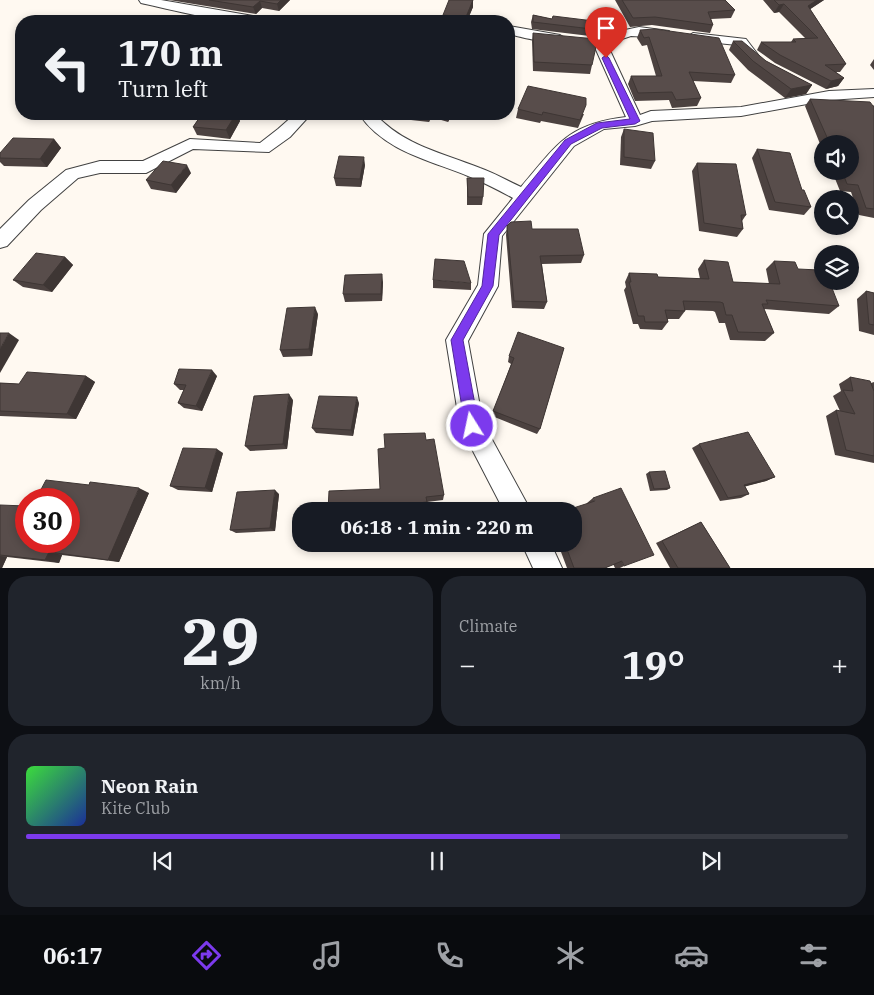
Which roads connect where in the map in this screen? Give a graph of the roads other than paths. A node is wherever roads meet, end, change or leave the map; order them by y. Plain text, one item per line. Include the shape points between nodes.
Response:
1 (146, 0) edge
2 (222, 15) edge
3 (515, 32) edge
4 (571, 40) edge
5 (766, 68) edge
6 (809, 87) edge
7 (874, 93) edge
8 (825, 97) junction
9 (297, 120) edge
10 (371, 120) edge
11 (635, 121) junction
12 (525, 196) junction
13 (0, 241) edge
14 (513, 502) edge
15 (540, 552) edge
16 (548, 568) edge

1 - 2 street
3 - 4 street
5 - 11 street via 749,54 741,42 728,40 644,31 620,33 593,42
6 - 8 street
7 - 8 street via 854,92
8 - 11 street via 754,110 651,116
9 - 13 street via 263,148 190,144 146,167 100,167 72,174 35,205
10 - 12 street via 396,140
11 - 12 street via 600,125 568,142
12 - 14 street via 494,234 488,286 457,340 472,426
15 - 16 street

